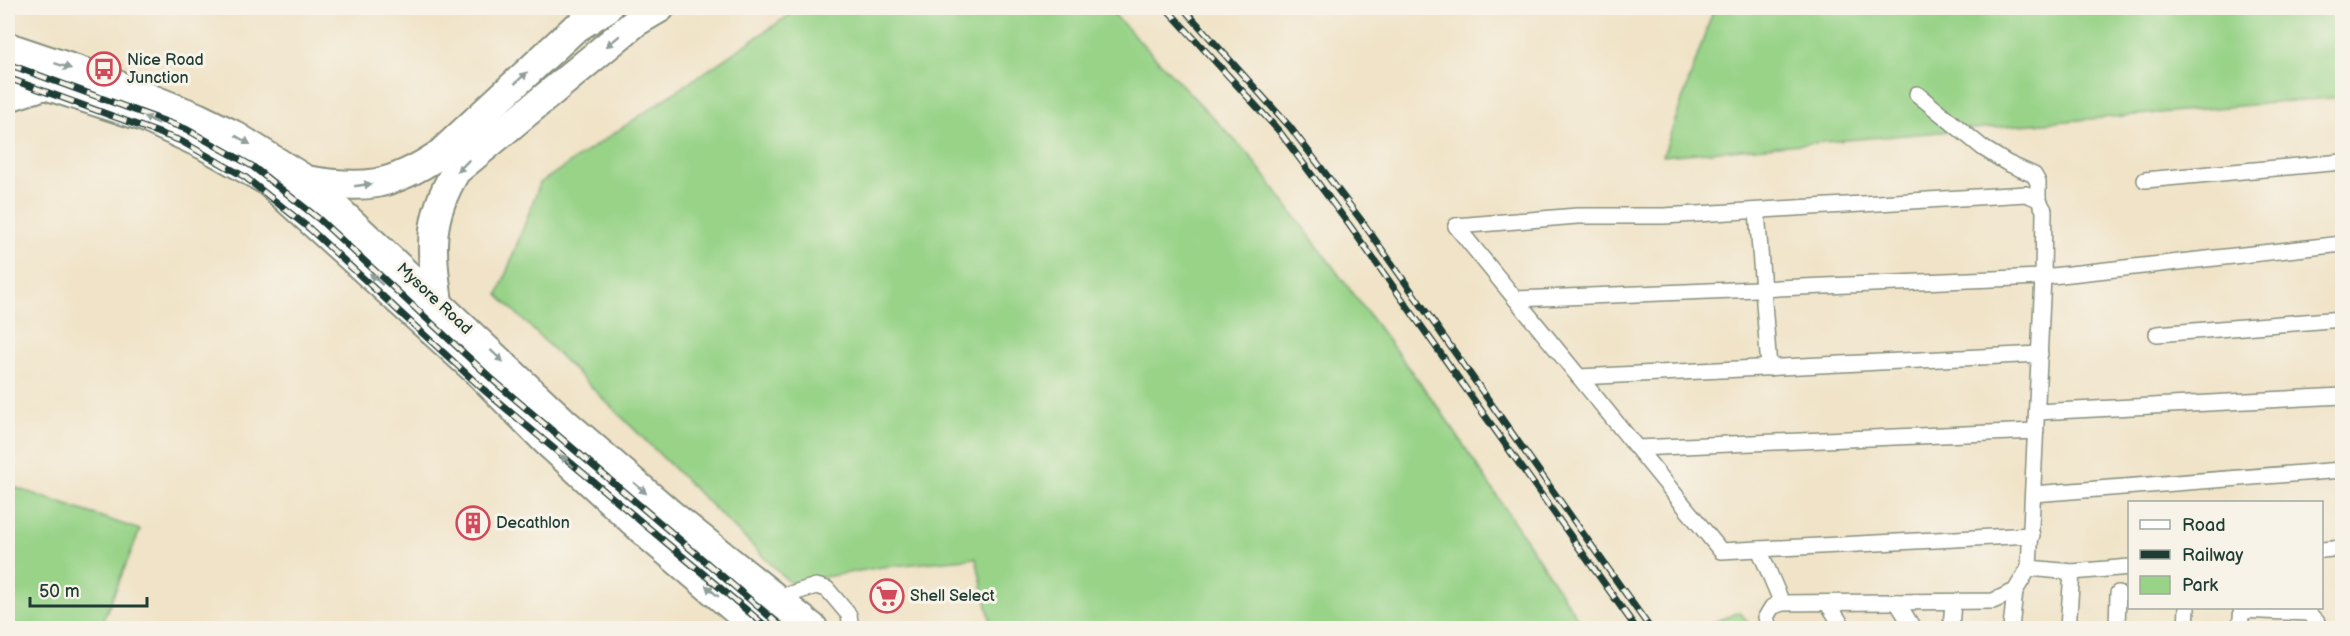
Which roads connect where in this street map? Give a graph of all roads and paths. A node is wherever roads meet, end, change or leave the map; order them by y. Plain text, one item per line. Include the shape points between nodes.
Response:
1 (608, 8) edge
2 (660, 8) edge
3 (8, 47) edge
4 (8, 73) edge
5 (45, 85) junction
6 (1917, 94) dead end
7 (8, 97) edge
8 (2343, 162) edge
9 (306, 180) junction
10 (2145, 180) dead end
11 (2038, 199) junction
12 (1757, 211) junction
13 (2343, 244) edge
14 (2043, 277) junction
15 (1764, 289) junction
16 (1516, 299) junction
17 (429, 310) junction
18 (2343, 319) edge
19 (2157, 334) dead end
20 (2040, 354) junction
21 (1769, 368) junction
22 (1579, 377) junction
23 (2343, 396) edge
24 (2037, 412) junction
25 (2036, 431) junction
26 (1637, 448) junction
27 (2343, 470) edge
28 (2033, 494) junction
29 (2032, 535) junction
30 (2343, 548) edge
31 (1759, 549) junction
32 (2323, 549) edge
33 (2128, 567) edge
34 (2029, 568) junction
35 (2072, 572) junction
36 (2015, 591) junction
37 (2118, 593) dead end
38 (777, 598) junction
39 (1897, 602) junction
40 (1953, 602) junction
41 (1782, 603) junction
42 (1827, 603) junction
43 (2187, 609) edge
44 (2242, 609) edge
45 (757, 628) edge
46 (810, 628) edge
47 (850, 628) edge
48 (1769, 628) edge
49 (1844, 628) edge
50 (1913, 628) edge
51 (1951, 628) edge
52 (2011, 628) edge
53 (2068, 628) edge
54 (2117, 628) edge
55 (2186, 628) edge
56 (2240, 628) edge
57 (2316, 628) edge

9 -> 1 highway via 347,187 397,178 418,169 440,154 573,30
2 -> 17 highway via 636,22 456,171 434,223
3 -> 9 highway, Mysore Road via 197,117 242,139
4 - 5 highway, Mysore Road
5 - 7 highway
17 -> 5 highway, Mysore Road via 266,180 144,117
6 - 11 street via 1983,148 2034,175
8 - 10 street
9 - 17 highway, Mysore Road
11 - 12 street via 2026,194
11 - 14 street via 2043,210
12 - 15 street
12 - 16 street via 1577,216 1456,226
13 - 14 street
14 - 15 street
14 - 20 street
15 - 16 street
15 - 21 street
16 - 22 street
17 -> 38 highway, Mysore Road via 673,516
45 -> 17 highway, Mysore Road via 624,513
18 - 19 street
20 - 21 street
20 - 24 street
21 - 22 street
22 - 26 street
23 - 24 street
24 - 25 street
25 - 26 street
25 - 28 street
26 - 31 street via 1721,551
27 - 28 street
28 - 29 street
29 - 31 street
29 - 34 street
30 - 32 street
31 - 41 street
33 - 35 street
34 - 35 street
34 - 36 street
35 - 53 street
36 - 40 street via 1993,601
36 - 52 street
37 - 54 street
38 - 46 highway, Mysore Road
38 - 47 street via 816,586 827,589 849,615
39 - 40 street
39 - 42 street
39 - 50 street
40 - 51 street
41 - 42 street
41 - 48 street via 1772,607 1766,617
42 - 49 street
43 - 55 street
44 - 56 street
44 - 57 street via 2308,613 2317,622

